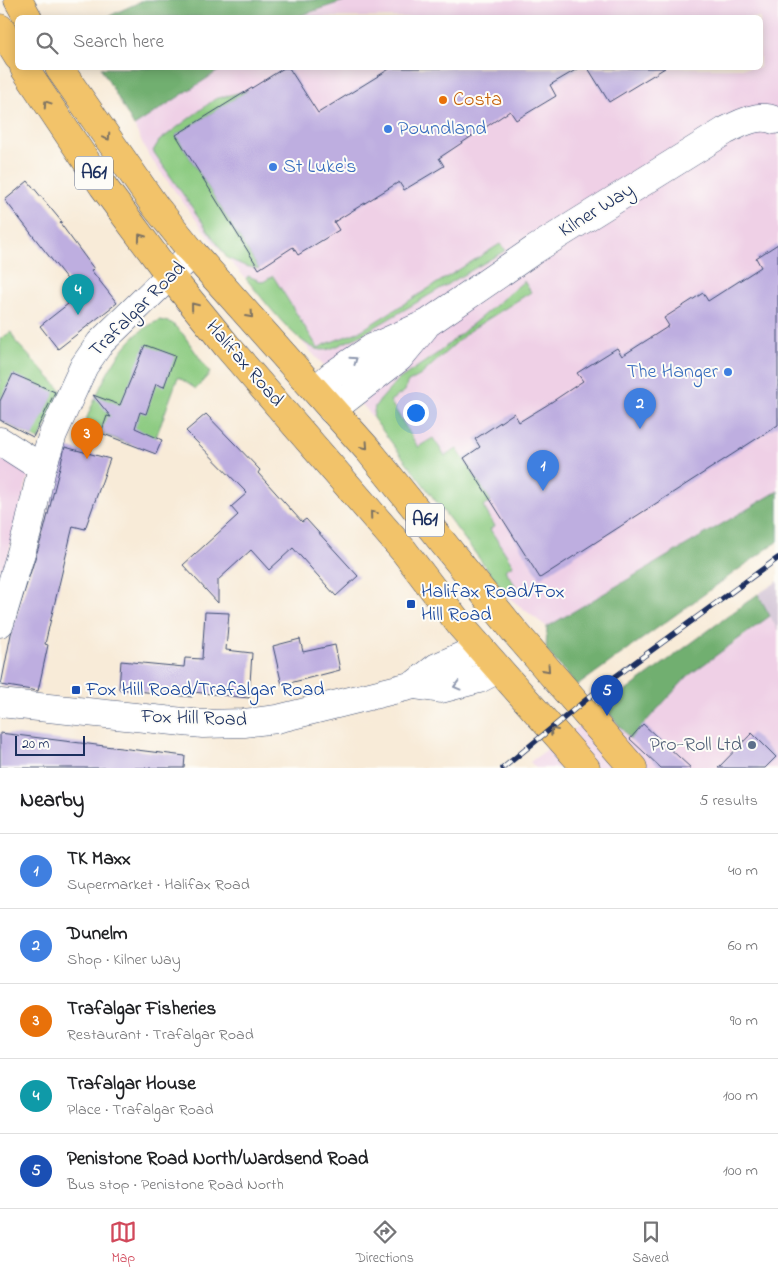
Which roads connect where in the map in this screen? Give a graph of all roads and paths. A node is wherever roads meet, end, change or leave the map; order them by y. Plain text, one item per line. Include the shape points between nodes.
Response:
1 (18, 0) edge
2 (26, 15) edge
3 (0, 28) edge
4 (15, 52) edge
5 (25, 70) edge
6 (60, 70) edge
7 (774, 120) dead end
8 (194, 254) junction
9 (170, 276) junction
10 (324, 400) junction
11 (294, 423) junction
12 (0, 441) edge
13 (42, 468) junction
14 (0, 623) edge
15 (515, 632) junction
16 (480, 648) junction
17 (498, 668) junction
18 (414, 684) junction
19 (0, 703) edge
20 (586, 768) edge
21 (633, 768) edge

1 - 2 highway
3 - 4 highway
9 -> 5 highway, Halifax Road / A61 via 103,186
6 -> 8 highway, Halifax Road / A61 via 155,206
7 - 10 street, Kilner Way via 767,117 743,122 725,131 534,250 428,323 372,348 331,376
8 - 9 street, Trafalgar Road
8 -> 10 highway, Halifax Road / A61
11 -> 9 highway, Halifax Road / A61
9 - 13 street, Trafalgar Road via 100,343 84,366 53,434
10 - 11 highway via 302,407
10 -> 15 highway, Halifax Road / A61
16 -> 11 highway, Halifax Road / A61 via 404,551
12 - 13 street
13 - 14 street, Trafalgar Road via 29,526
15 - 16 highway
15 - 17 highway
15 -> 21 highway, A61
16 - 17 highway, A61
16 - 18 street, Fox Hill Road via 437,667
17 -> 18 street, Fox Hill Road via 479,679 441,690
20 -> 17 highway, A61
18 - 19 street, Fox Hill Road via 277,719 244,723 177,722

